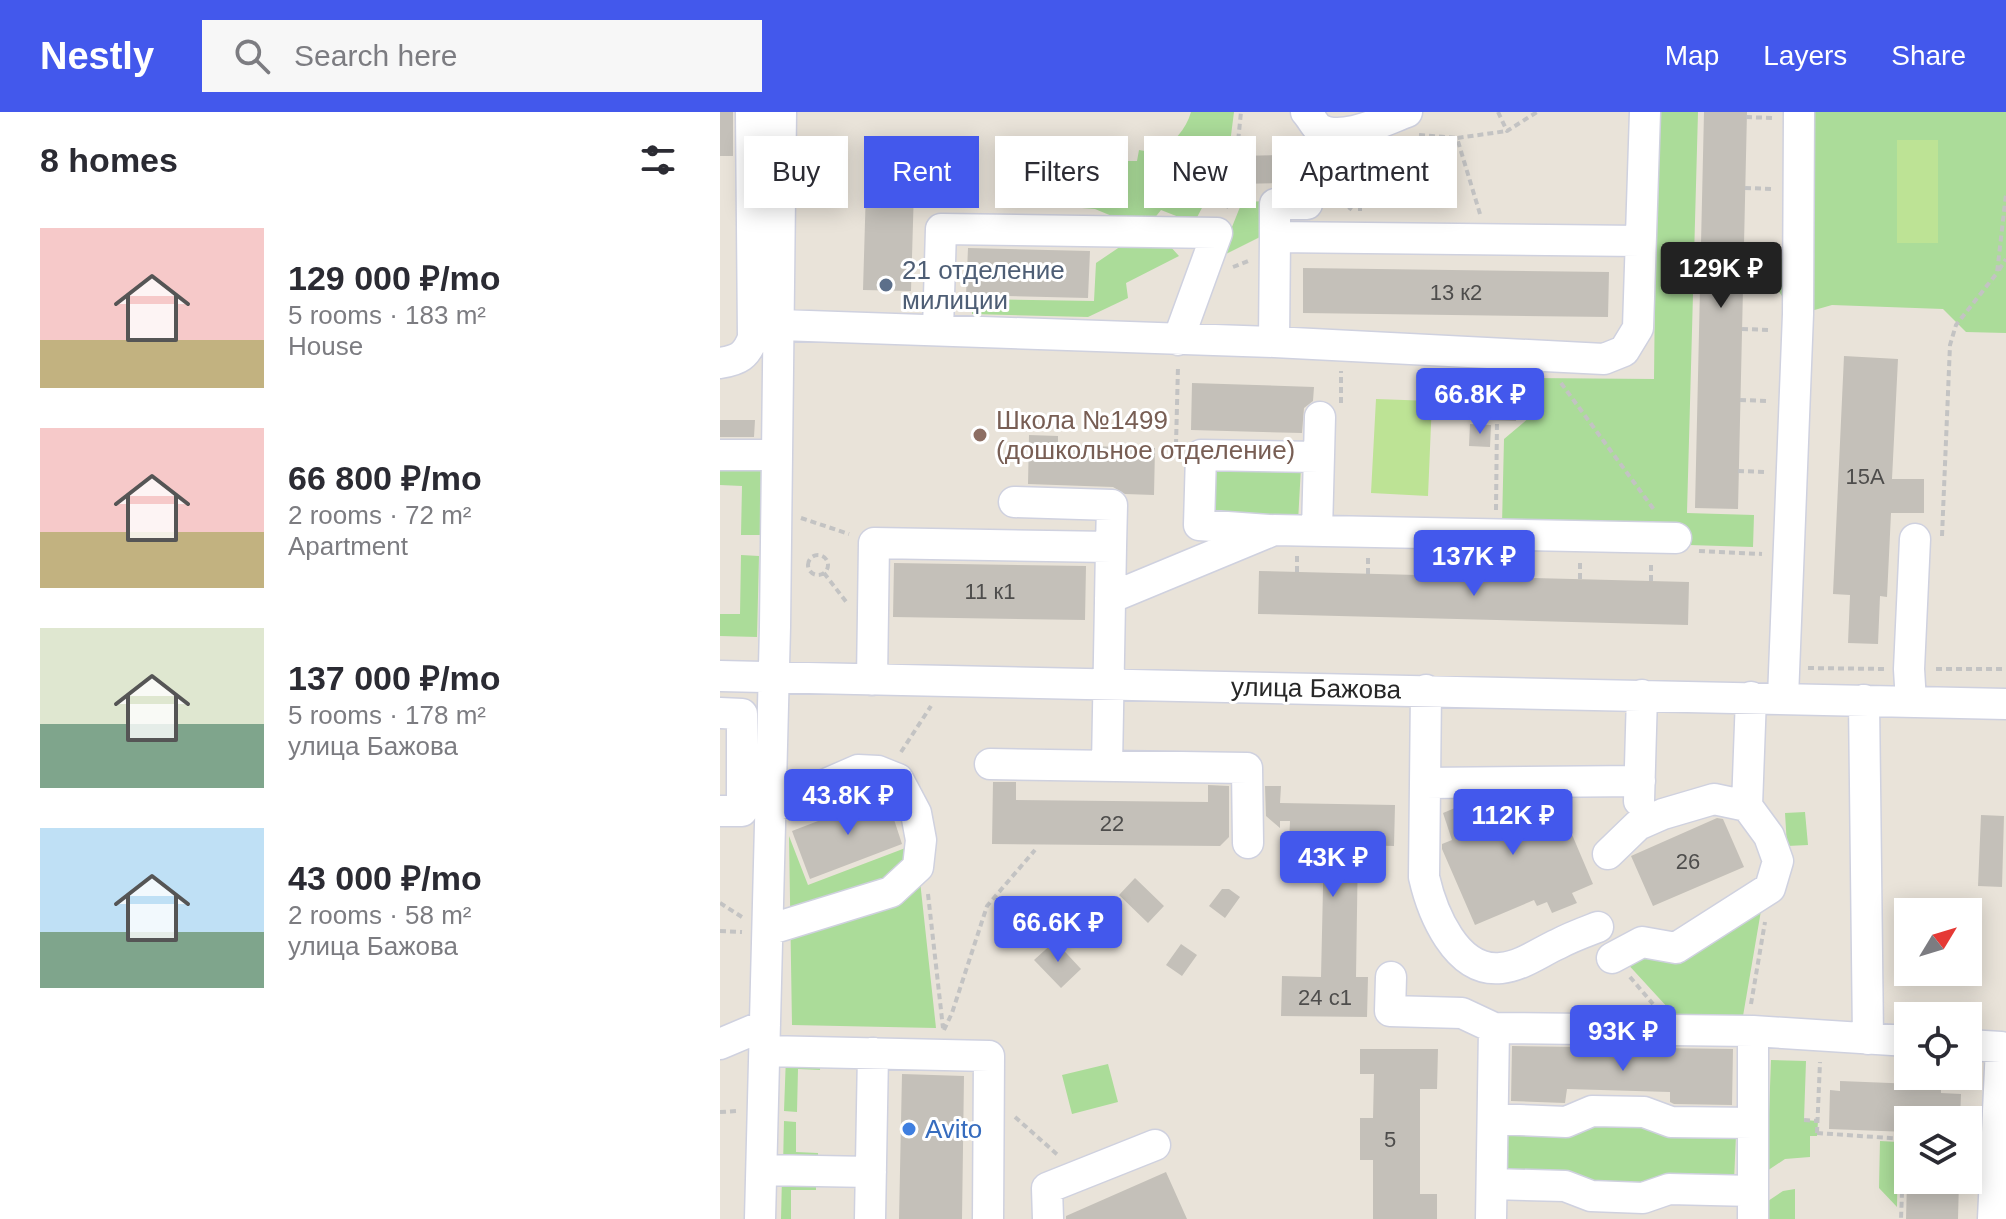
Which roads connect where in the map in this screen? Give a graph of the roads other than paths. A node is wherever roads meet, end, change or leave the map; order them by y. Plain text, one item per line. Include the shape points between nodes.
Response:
1 (751, 112) edge
2 (781, 112) edge
3 (1306, 112) edge
4 (1407, 112) edge
5 (1645, 112) edge
6 (1786, 115) edge
7 (1275, 208) edge
8 (1640, 241) junction
9 (1275, 243) junction
10 (780, 325) junction
11 (938, 330) junction
12 (1178, 340) junction
13 (1274, 342) junction
14 (720, 363) edge
15 (1320, 417) dead end
16 (720, 455) edge
17 (777, 455) junction
18 (1319, 457) junction
19 (1014, 502) dead end
20 (1274, 530) junction
21 (1317, 531) junction
22 (1929, 542) road end
23 (1684, 545) road end
24 (1111, 547) junction
25 (1110, 598) junction
26 (720, 676) edge
27 (774, 677) junction
28 (872, 680) junction
29 (1108, 684) junction
30 (1426, 690) junction
31 (1642, 695) junction
32 (1751, 697) junction
33 (1783, 698) junction
34 (1864, 700) junction
35 (1911, 702) junction
36 (2006, 704) edge
37 (720, 713) edge
38 (990, 764) dead end
39 (1107, 766) junction
40 (1640, 781) junction
41 (1425, 783) junction
42 (1747, 806) junction
43 (771, 808) junction
44 (720, 811) edge
45 (1638, 825) junction
46 (1248, 843) dead end
47 (1608, 854) dead end
48 (752, 927) junction
49 (1598, 927) dead end
50 (1612, 958) road end
51 (1391, 977) dead end
52 (1494, 1028) junction
53 (1750, 1031) junction
54 (765, 1038) junction
55 (1868, 1039) junction
56 (1894, 1040) edge
57 (720, 1044) edge
58 (1982, 1046) edge
59 (873, 1053) junction
60 (1493, 1119) junction
61 (1753, 1123) junction
62 (1155, 1145) dead end
63 (762, 1170) junction
64 (871, 1172) junction
65 (1492, 1184) junction
66 (1753, 1205) edge
67 (760, 1219) edge
68 (870, 1219) edge
69 (988, 1219) edge
70 (1048, 1219) edge
71 (1491, 1219) edge
72 (1993, 1219) edge

1 - 14 street via 753,338 737,361
2 - 10 street
3 - 4 street via 1319,128 1339,133
5 - 8 street
6 - 33 street via 1798,314
7 - 9 street
8 - 9 street via 1487,239 1354,224
8 - 13 street via 1638,328 1624,351 1604,359
9 - 13 street
10 - 11 street
10 - 17 street
11 - 12 street
11 - 12 street via 941,229 1217,233
12 - 13 street
15 - 18 street
16 - 17 street
17 - 27 street
18 - 20 street via 1201,455 1199,525
18 - 21 street
19 - 24 street via 1112,505
20 - 21 street
20 - 25 street
21 - 23 street
22 - 35 street via 1909,669
24 - 25 street
24 - 28 street via 874,543
25 - 29 street
26 - 27 street, улица Бажова
27 - 28 street, улица Бажова
27 - 43 street
28 - 29 street, улица Бажова
29 - 30 street, улица Бажова
29 - 39 street
30 - 31 street, улица Бажова
30 - 41 street
31 - 32 street, улица Бажова
31 - 40 street
32 - 33 street, улица Бажова
32 - 42 street
33 - 34 street, улица Бажова
34 - 35 street, улица Бажова
34 - 55 street
35 - 36 street, улица Бажова
37 - 44 street via 742,714 742,811
38 - 39 street
39 - 46 street via 1247,768
40 - 41 street
40 - 45 street
41 - 49 street via 1424,877 1430,903 1457,950 1480,965 1500,968
42 - 45 street via 1714,799
42 - 50 street via 1769,836 1778,861 1770,888 1676,948 1642,942
43 - 48 street
43 - 48 street via 858,770 887,774 898,779 916,813 918,867 891,892
45 - 47 street
48 - 54 street
51 - 52 street via 1390,1011 1462,1013
52 - 53 street
52 - 60 street
53 - 55 street
53 - 61 street
54 - 57 street
54 - 59 street
54 - 63 street
55 - 56 street
58 - 72 street via 2001,1047
59 - 64 street
59 - 69 street via 989,1056
60 - 61 street via 1566,1122 1592,1111 1644,1112 1671,1122
60 - 65 street
61 - 66 street
62 - 70 street via 1047,1188
63 - 64 street
63 - 67 street
64 - 68 street
65 - 66 street via 1565,1186 1591,1196 1643,1198 1669,1189
65 - 71 street

